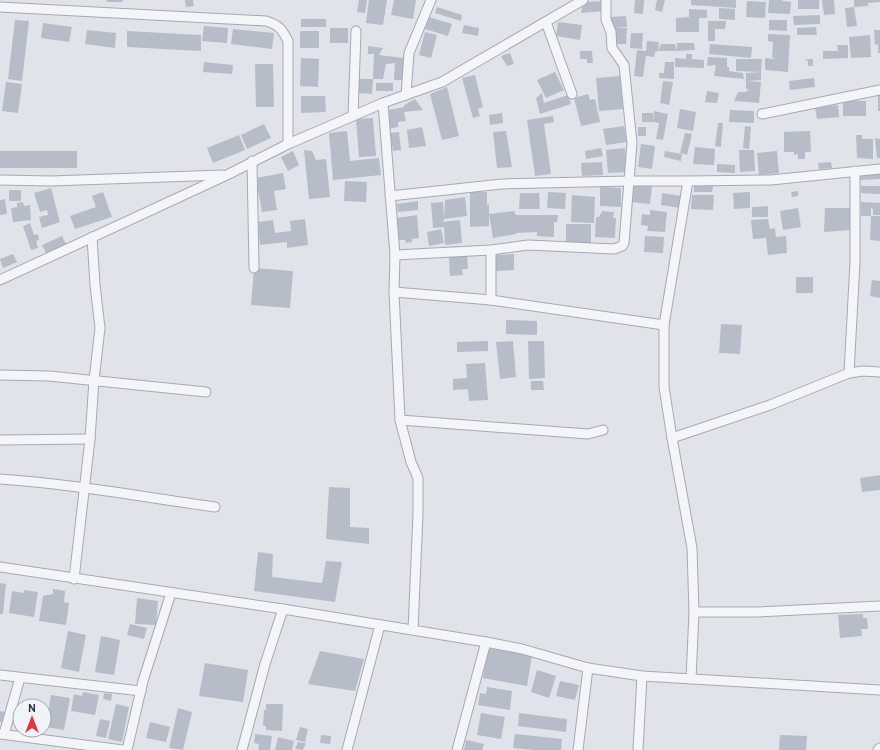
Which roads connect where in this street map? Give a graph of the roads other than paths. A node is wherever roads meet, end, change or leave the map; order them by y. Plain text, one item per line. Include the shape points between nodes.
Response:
1 (431, 0) edge
2 (583, 0) edge
3 (606, 0) edge
4 (0, 6) edge
5 (546, 22) junction
6 (356, 31) dead end
7 (880, 90) edge
8 (572, 94) dead end
9 (406, 95) junction
10 (383, 103) junction
11 (762, 114) dead end
12 (353, 116) junction
13 (288, 144) junction
14 (252, 161) junction
15 (880, 169) edge
16 (855, 172) junction
17 (228, 175) junction
18 (0, 180) edge
19 (629, 181) junction
20 (688, 182) junction
21 (390, 196) junction
22 (92, 237) junction
23 (492, 250) junction
24 (395, 255) junction
25 (254, 268) dead end
26 (0, 280) edge
27 (394, 292) junction
28 (491, 300) junction
29 (664, 325) junction
30 (880, 372) edge
31 (849, 373) junction
32 (0, 375) edge
33 (94, 380) junction
34 (206, 392) dead end
35 (400, 420) junction
36 (603, 430) dead end
37 (672, 438) junction
38 (90, 439) junction
39 (0, 440) edge
40 (0, 479) edge
41 (85, 488) junction
42 (215, 507) dead end
43 (0, 567) edge
44 (74, 579) junction
45 (171, 593) junction
46 (880, 606) edge
47 (283, 610) junction
48 (694, 612) junction
49 (380, 626) junction
50 (412, 630) junction
51 (486, 642) junction
52 (588, 668) junction
53 (0, 675) edge
54 (642, 676) junction
55 (20, 678) junction
56 (691, 679) junction
57 (880, 690) edge
58 (141, 691) junction
59 (2, 734) edge
60 (69, 746) edge
61 (123, 750) edge
62 (127, 750) edge
63 (242, 750) edge
64 (347, 750) edge
65 (457, 750) edge
66 (578, 750) edge
67 (638, 750) edge

1 - 9 street via 409,52
2 - 5 street
3 - 19 street via 606,20 611,32 612,48 624,65 632,143
4 - 13 street via 266,21 276,24 288,41
5 - 8 street
5 - 9 street via 442,82
6 - 12 street
7 - 11 street
9 - 10 street
10 - 12 street
10 - 21 street
12 - 13 street
13 - 14 street
14 - 17 street
14 - 25 street
15 - 16 street
16 - 20 street via 770,180
16 - 31 street via 855,262
17 - 18 street via 51,181
17 - 22 street
19 - 20 street
19 - 21 street via 502,184
19 - 23 street via 624,243 619,248 528,245
20 - 29 street
21 - 24 street
22 - 26 street
22 - 33 street via 100,328
23 - 24 street
23 - 28 street
24 - 27 street
27 - 28 street
27 - 35 street
28 - 29 street
29 - 37 street via 664,387
30 - 31 street
31 - 37 street via 770,405
32 - 33 street
33 - 34 street
33 - 38 street
35 - 36 street via 588,434
35 - 50 street via 418,478
37 - 48 street via 692,548
38 - 39 street
38 - 41 street
40 - 41 street
41 - 42 street
41 - 44 street
43 - 44 street
44 - 45 street
45 - 47 street
45 - 58 street
46 - 48 street via 758,612
47 - 49 street
47 - 63 street via 265,664
48 - 56 street
49 - 50 street
49 - 64 street
50 - 51 street
51 - 52 street via 522,649
51 - 65 street
52 - 54 street
52 - 66 street
53 - 55 street
54 - 56 street
54 - 67 street
55 - 58 street
55 - 59 street
56 - 57 street
58 - 62 street
59 - 60 street
60 - 61 street

